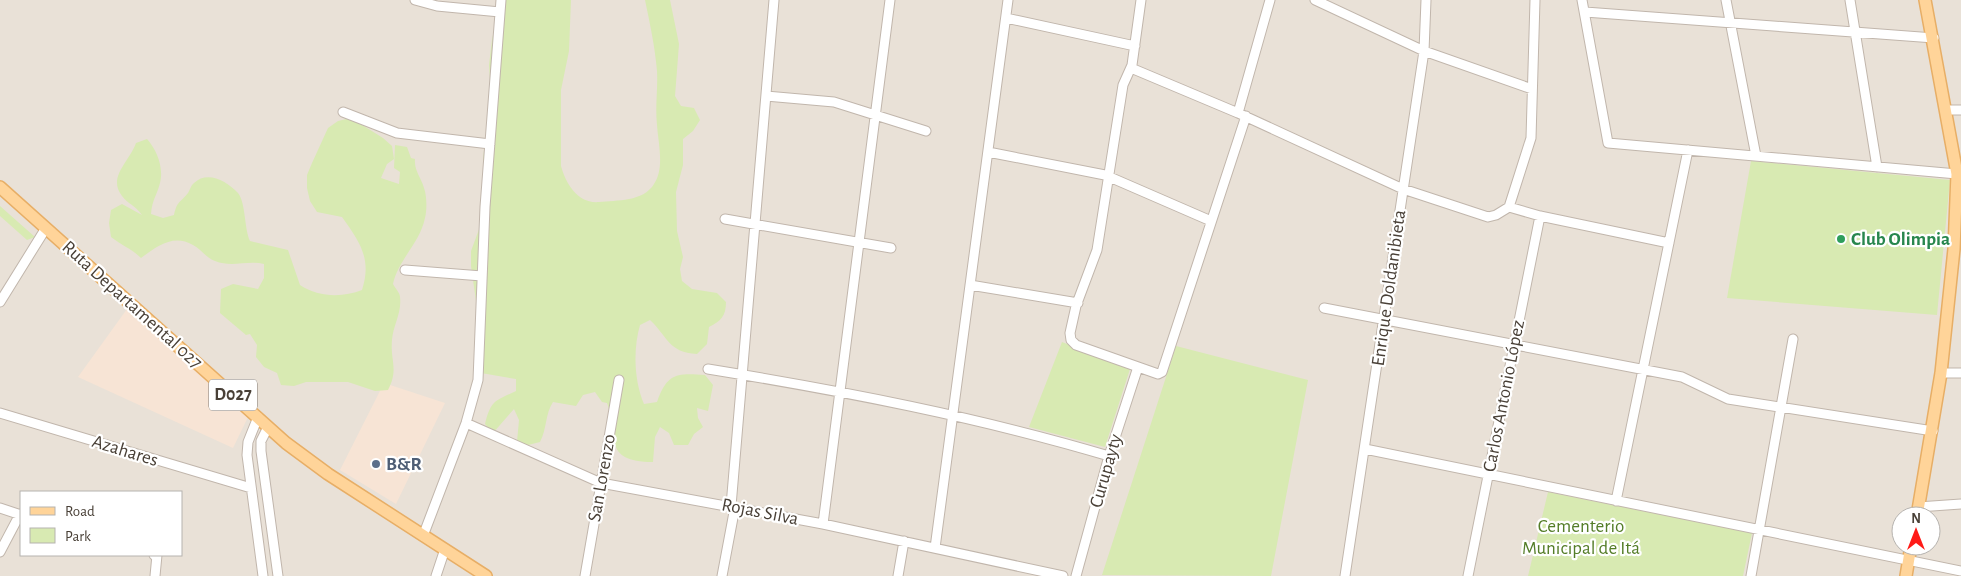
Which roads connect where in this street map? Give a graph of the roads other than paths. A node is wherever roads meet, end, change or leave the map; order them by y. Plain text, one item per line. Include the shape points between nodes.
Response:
1 (415, 0) edge
2 (501, 0) edge
3 (774, 0) edge
4 (890, 0) edge
5 (1008, 0) edge
6 (1141, 0) edge
7 (1270, 0) edge
8 (1315, 0) edge
9 (1426, 0) edge
10 (1535, 0) edge
11 (1582, 0) edge
12 (1726, 0) edge
13 (1850, 0) edge
14 (1925, 0) edge
15 (500, 12) junction
16 (1585, 12) junction
17 (1006, 18) junction
18 (1731, 23) junction
19 (1856, 32) junction
20 (1934, 38) junction
21 (1135, 46) junction
22 (1424, 50) junction
23 (1131, 68) junction
24 (1532, 89) junction
25 (766, 96) junction
26 (1947, 110) junction
27 (1961, 110) edge
28 (343, 112) dead end
29 (1242, 115) junction
30 (875, 116) junction
31 (926, 130) dead end
32 (490, 144) junction
33 (1688, 150) junction
34 (988, 152) junction
35 (1756, 156) junction
36 (1877, 167) junction
37 (1957, 174) junction
38 (1108, 177) junction
39 (0, 187) edge
40 (1403, 188) junction
41 (1509, 207) junction
42 (1540, 216) junction
43 (725, 219) dead end
44 (1211, 220) junction
45 (755, 224) junction
46 (46, 228) junction
47 (859, 242) junction
48 (1669, 242) junction
49 (891, 248) dead end
50 (1957, 248) edge
51 (404, 270) dead end
52 (482, 276) junction
53 (970, 285) junction
54 (0, 302) edge
55 (1078, 303) junction
56 (1324, 308) dead end
57 (1385, 319) junction
58 (1793, 339) dead end
59 (1514, 345) junction
60 (1138, 367) junction
61 (708, 369) dead end
62 (1643, 370) junction
63 (1961, 372) edge
64 (1941, 373) junction
65 (742, 374) junction
66 (619, 380) dead end
67 (839, 392) junction
68 (1781, 407) junction
69 (0, 413) edge
70 (952, 416) junction
71 (258, 417) junction
72 (466, 424) junction
73 (268, 427) junction
74 (1933, 431) junction
75 (1365, 449) junction
76 (1109, 456) junction
77 (1488, 474) junction
78 (601, 483) junction
79 (251, 488) junction
80 (1616, 501) junction
81 (1961, 504) edge
82 (733, 506) junction
83 (1919, 506) edge
84 (0, 508) edge
85 (1941, 508) edge
86 (20, 515) edge
87 (823, 524) junction
88 (1759, 531) junction
89 (423, 536) junction
90 (904, 541) junction
91 (935, 548) junction
92 (445, 549) junction
93 (0, 552) edge
94 (157, 556) edge
95 (1910, 556) edge
96 (1909, 561) junction
97 (1961, 572) edge
98 (155, 576) edge
99 (264, 576) edge
100 (278, 576) edge
101 (436, 576) edge
102 (486, 576) edge
103 (585, 576) edge
104 (722, 576) edge
105 (898, 576) edge
106 (1063, 576) edge
107 (1076, 576) edge
108 (1345, 576) edge
109 (1468, 576) edge
110 (1751, 576) edge
111 (1906, 576) edge

1 - 15 street via 437,6
2 - 15 street
3 - 25 street
4 - 30 street
5 - 17 street
6 - 21 street
7 - 29 street
8 - 22 street
9 - 22 street, Enrique Doldanibieta
10 - 24 street
11 - 16 street
12 - 18 street
13 - 19 street
14 - 20 main road
15 - 32 street
16 - 18 street
16 - 33 street via 1608,142
17 - 21 street
17 - 34 street
18 - 19 street
18 - 35 street
19 - 20 street
19 - 36 street
20 - 26 main road
21 - 23 street
22 - 24 street
22 - 40 street, Enrique Doldanibieta
23 - 29 street
23 - 38 street via 1124,85
24 - 41 street via 1531,138
25 - 30 street via 834,102
25 - 45 street
26 - 27 street
26 - 37 main road
28 - 32 street via 397,133
29 - 40 street
29 - 44 street
30 - 31 street
30 - 47 street
32 - 52 street
33 - 35 street
33 - 48 street
34 - 38 street
34 - 53 street
35 - 36 street
36 - 37 street
37 - 50 main road
38 - 44 street
38 - 55 street via 1097,250
39 - 46 main road, Ruta Departamental 027 / D027
40 - 41 street via 1488,217
40 - 57 street, Enrique Doldanibieta
41 - 42 street
42 - 48 street
42 - 59 street, Carlos Antonio López
43 - 45 street
44 - 60 street via 1162,372 1158,374
45 - 47 street
45 - 65 street
46 - 54 street
46 - 71 main road, Ruta Departamental 027 / D027
47 - 49 street
47 - 67 street
48 - 62 street
50 - 64 main road
51 - 52 street
52 - 72 street via 478,380
53 - 55 street
53 - 70 street
55 - 60 street via 1071,340 1076,345
56 - 57 street
57 - 59 street
57 - 75 street, Enrique Doldanibieta
58 - 68 street
59 - 62 street
59 - 77 street, Carlos Antonio López
60 - 76 street, Curupayty
61 - 65 street
62 - 68 street via 1682,377 1728,399
62 - 80 street
63 - 64 street
64 - 74 main road
65 - 67 street
65 - 82 street
66 - 78 street, San Lorenzo
67 - 70 street
67 - 87 street
68 - 74 street
68 - 88 street
69 - 79 street, Azahares
70 - 76 street
70 - 91 street
71 - 73 main road, Ruta Departamental 027 / D027
71 - 79 street via 248,442
72 - 78 street, Rojas Silva
72 - 89 street
73 - 89 main road, Ruta Departamental 027 / D027 via 328,474
73 - 100 street via 261,441 261,451
74 - 83 main road
75 - 77 street
75 - 108 street, Enrique Doldanibieta
76 - 107 street, Curupayty
77 - 80 street
77 - 109 street, Carlos Antonio López
78 - 82 street, Rojas Silva
78 - 103 street, San Lorenzo
79 - 99 street
80 - 88 street
81 - 85 street
82 - 87 street, Rojas Silva
82 - 104 street
84 - 86 street
86 - 93 street
87 - 90 street, Rojas Silva
88 - 96 street
88 - 110 street
89 - 92 main road, Ruta Departamental 027 / D027
90 - 91 street, Rojas Silva
90 - 105 street
91 - 106 street, Rojas Silva
92 - 101 street
92 - 102 main road, Ruta Departamental 027 / D027
94 - 98 street
95 - 96 main road
96 - 97 street
96 - 111 main road

